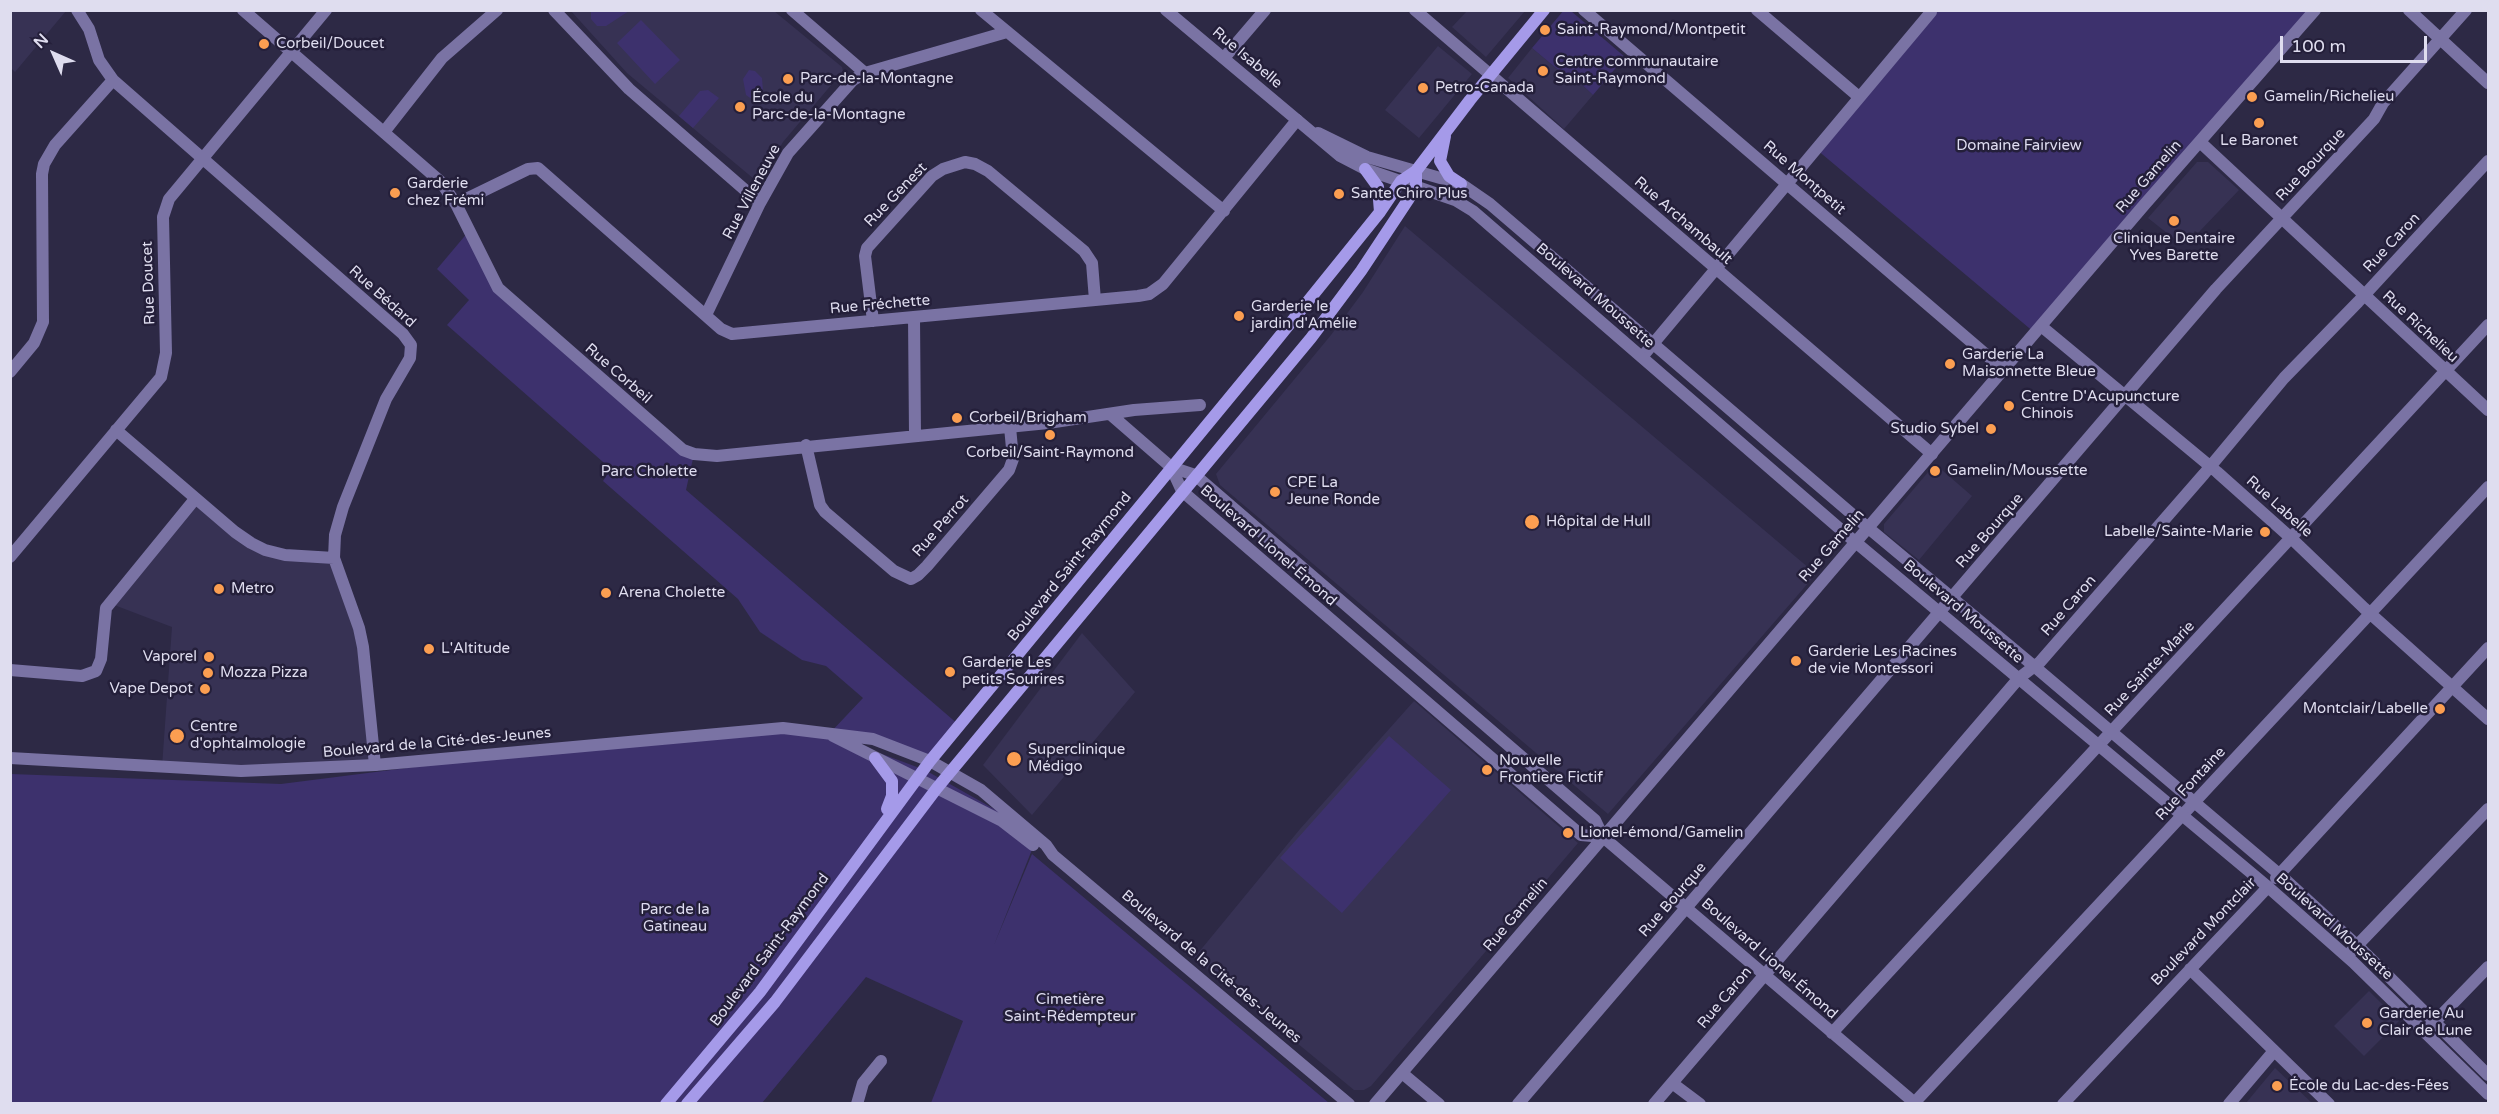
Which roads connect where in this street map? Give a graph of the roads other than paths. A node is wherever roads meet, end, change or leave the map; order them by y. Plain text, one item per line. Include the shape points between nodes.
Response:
1 (77, 10) edge
2 (243, 10) edge
3 (326, 10) edge
4 (497, 10) edge
5 (554, 10) edge
6 (792, 10) edge
7 (981, 10) edge
8 (1166, 10) edge
9 (1265, 10) edge
10 (1415, 10) edge
11 (1544, 10) edge
12 (1584, 10) edge
13 (1757, 10) edge
14 (2315, 10) edge
15 (2409, 10) edge
16 (2466, 10) edge
17 (1930, 11) edge
18 (1007, 32) junction
19 (2440, 39) junction
20 (292, 53) junction
21 (1224, 58) junction
22 (865, 73) junction
23 (1490, 76) junction
24 (112, 80) junction
25 (2488, 83) edge
26 (1859, 97) junction
27 (1297, 120) junction
28 (1308, 129) junction
29 (384, 132) junction
30 (1446, 132) junction
31 (2200, 142) junction
32 (202, 160) junction
33 (2488, 160) edge
34 (1365, 169) junction
35 (1416, 171) junction
36 (1401, 181) junction
37 (1787, 183) junction
38 (1461, 184) junction
39 (1416, 186) junction
40 (760, 203) junction
41 (456, 204) junction
42 (1224, 211) junction
43 (1380, 212) junction
44 (2283, 218) junction
45 (1715, 269) junction
46 (2364, 295) junction
47 (1095, 300) junction
48 (706, 315) junction
49 (914, 317) junction
50 (873, 321) junction
51 (2041, 326) junction
52 (2488, 326) edge
53 (1652, 344) junction
54 (1642, 357) junction
55 (2004, 370) junction
56 (2446, 371) junction
57 (10, 372) edge
58 (2125, 396) junction
59 (1200, 405) dead end
60 (2488, 410) edge
61 (1110, 414) junction
62 (1010, 427) junction
63 (116, 430) junction
64 (915, 435) junction
65 (806, 446) junction
66 (1932, 454) junction
67 (1171, 467) junction
68 (2210, 467) junction
69 (1195, 475) junction
70 (2488, 487) edge
71 (1182, 491) junction
72 (195, 499) junction
73 (1868, 528) junction
74 (2291, 538) junction
75 (1856, 542) junction
76 (10, 557) edge
77 (334, 558) junction
78 (1952, 598) junction
79 (1940, 613) junction
80 (2371, 615) junction
81 (2488, 648) edge
82 (2035, 667) junction
83 (10, 670) edge
84 (2019, 678) junction
85 (2452, 687) junction
86 (2488, 719) edge
87 (2112, 732) junction
88 (829, 734) junction
89 (2099, 746) junction
90 (10, 758) edge
91 (875, 758) junction
92 (930, 761) junction
93 (375, 765) junction
94 (951, 772) junction
95 (917, 777) junction
96 (937, 788) junction
97 (2195, 802) junction
98 (2488, 809) edge
99 (2182, 815) junction
100 (878, 829) junction
101 (1603, 837) junction
102 (1053, 855) junction
103 (2279, 874) junction
104 (2268, 887) junction
105 (1686, 907) junction
106 (2357, 945) junction
107 (2347, 956) junction
108 (2488, 967) edge
109 (2190, 969) junction
110 (1765, 974) junction
111 (2435, 1023) junction
112 (2425, 1032) junction
113 (1832, 1033) junction
114 (2274, 1051) junction
115 (880, 1061) dead end
116 (1402, 1073) junction
117 (2488, 1075) edge
118 (1672, 1083) junction
119 (2488, 1094) edge
120 (1916, 1103) edge
121 (666, 1104) edge
122 (687, 1104) edge
123 (857, 1104) edge
124 (1349, 1104) edge
125 (1375, 1104) edge
126 (1439, 1104) edge
127 (1518, 1104) edge
128 (1654, 1104) edge
129 (1700, 1104) edge
130 (2063, 1104) edge
131 (2229, 1104) edge
132 (2329, 1104) edge

1 - 24 street, Rue Bédard via 89,29 101,66
2 - 20 street, Rue Corbeil
3 - 20 street, Rue Doucet
4 - 29 street via 442,58
5 - 40 street via 629,89
6 - 22 street
7 - 18 street
8 - 21 street, Rue Isabelle
9 - 21 street
10 - 23 street, Rue Archambault
11 - 23 main road, Boulevard Saint-Raymond
12 - 37 street, Rue Montpetit
13 - 26 street
14 - 31 street, Rue Gamelin
15 - 19 street
16 - 19 street, Rue Bourque
17 - 26 street
18 - 22 street, Rue Villeneuve
18 - 42 street
19 - 25 street
19 - 44 street, Rue Bourque via 2382,104 2374,119
20 - 29 street, Rue Corbeil
20 - 32 street, Rue Doucet
21 - 27 street, Rue Isabelle
22 - 40 street, Rue Villeneuve via 853,80 796,143
23 - 30 main road, Boulevard Saint-Raymond
23 - 45 street, Rue Archambault
24 - 32 street, Rue Bédard
24 - 57 street via 55,145 44,164 43,322 34,343
26 - 37 street
27 - 28 street, Rue Isabelle
27 - 42 street, Rue Fréchette
28 - 34 street, Rue Isabelle via 1333,151
28 - 35 street, Rue Isabelle via 1367,157
29 - 41 street, Rue Corbeil via 441,182
30 - 35 main road, Boulevard Saint-Raymond
30 - 38 main road via 1440,161 1449,176
31 - 44 street, Rue Richelieu
31 - 51 street, Rue Gamelin
32 - 63 street, Rue Doucet via 164,207 166,353 161,377
32 - 77 street, Rue Bédard via 403,334 412,348 386,399 343,507 335,535
33 - 46 street, Rue Caron
34 - 36 street, Rue Isabelle
34 - 43 main road via 1378,187
35 - 36 main road, Boulevard Saint-Raymond
35 - 38 street, Boulevard Moussette
35 - 39 main road
36 - 39 street, Boulevard Moussette
36 - 43 main road, Boulevard Saint-Raymond
37 - 45 street
37 - 55 street, Rue Montpetit
38 - 53 street, Boulevard Moussette via 1490,204
39 - 54 street, Boulevard Moussette via 1473,211
39 - 69 main road, Boulevard Saint-Raymond via 1338,302
40 - 48 street, Rue Villeneuve
41 - 48 street, Rue Fréchette via 528,169 538,168
41 - 65 street, Rue Corbeil via 498,288 683,450 717,456
42 - 47 street, Rue Fréchette via 1156,290 1138,296
43 - 67 main road, Boulevard Saint-Raymond
44 - 46 street, Rue Richelieu
44 - 58 street, Rue Bourque
45 - 53 street
45 - 66 street, Rue Archambault
46 - 56 street, Rue Richelieu
46 - 68 street, Rue Caron via 2284,378
47 - 49 street, Rue Fréchette
47 - 50 street, Rue Genest via 1092,263 1084,251 988,171 964,162 932,176 867,248
48 - 50 street, Rue Fréchette via 721,329 737,335
49 - 50 street, Rue Fréchette
49 - 64 street
51 - 55 street, Rue Gamelin
51 - 58 street, Rue Labelle
52 - 56 street, Rue Sainte-Marie
53 - 54 street
53 - 73 street, Boulevard Moussette
54 - 75 street, Boulevard Moussette
55 - 66 street, Rue Gamelin
56 - 60 street, Rue Richelieu
56 - 74 street, Rue Sainte-Marie
58 - 68 street, Rue Labelle
58 - 78 street, Rue Bourque
59 - 61 street, Rue Corbeil
61 - 62 street, Rue Corbeil
61 - 67 street
62 - 64 street, Rue Corbeil
62 - 65 street, Rue Perrot via 1013,459 1009,470 927,566 911,579 894,571 825,512
63 - 72 street
63 - 76 street, Rue Doucet
64 - 65 street, Rue Corbeil
66 - 73 street, Rue Gamelin
67 - 69 street, Boulevard Lionel-Émond
67 - 71 street, Boulevard Lionel-Émond
67 - 92 main road, Boulevard Saint-Raymond
68 - 74 street, Rue Labelle
68 - 82 street, Rue Caron
69 - 71 main road, Boulevard Saint-Raymond
69 - 101 street, Boulevard Lionel-Émond via 1595,820
70 - 80 street, Rue Fontaine
71 - 94 main road, Boulevard Saint-Raymond
71 - 101 street, Boulevard Lionel-Émond via 1581,836
72 - 77 street via 265,550
72 - 83 street via 109,603 96,671 82,675
73 - 75 street, Rue Gamelin
73 - 78 street, Boulevard Moussette
74 - 80 street, Rue Labelle
74 - 87 street, Rue Sainte-Marie
75 - 79 street, Boulevard Moussette
75 - 101 street, Rue Gamelin
77 - 93 street, Rue Bédard via 359,628
78 - 79 street, Rue Bourque
78 - 82 street, Boulevard Moussette
79 - 84 street, Boulevard Moussette
79 - 105 street, Rue Bourque
80 - 85 street, Rue Labelle
80 - 97 street, Rue Fontaine
81 - 85 street, Boulevard Montclair
82 - 84 street, Rue Caron
82 - 87 street, Boulevard Moussette
84 - 89 street, Boulevard Moussette
84 - 110 street, Rue Caron
85 - 86 street, Rue Labelle
85 - 103 street, Boulevard Montclair
87 - 89 street, Rue Sainte-Marie
87 - 97 street, Boulevard Moussette
88 - 91 street, Boulevard de la Cité-des-Jeunes
88 - 92 street, Boulevard de la Cité-des-Jeunes via 882,741
88 - 93 street, Boulevard de la Cité-des-Jeunes via 783,728
89 - 99 street, Boulevard Moussette
89 - 113 street, Rue Sainte-Marie
90 - 93 street, Boulevard de la Cité-des-Jeunes via 241,771
91 - 95 street, Boulevard de la Cité-des-Jeunes
91 - 100 main road via 890,775 893,788
92 - 94 street, Boulevard de la Cité-des-Jeunes
92 - 95 main road, Boulevard Saint-Raymond
94 - 96 main road, Boulevard Saint-Raymond
94 - 102 street, Boulevard de la Cité-des-Jeunes via 998,804
95 - 96 street, Boulevard de la Cité-des-Jeunes
95 - 100 main road, Boulevard Saint-Raymond
96 - 102 street, Boulevard de la Cité-des-Jeunes via 1002,821
96 - 122 main road, Boulevard Saint-Raymond via 788,986
97 - 99 street, Rue Fontaine
97 - 103 street, Boulevard Moussette
98 - 106 street
99 - 104 street, Boulevard Moussette
99 - 120 street, Rue Fontaine
100 - 121 main road, Boulevard Saint-Raymond via 760,992
101 - 105 street, Boulevard Lionel-Émond
101 - 116 street, Rue Gamelin
102 - 124 street, Boulevard de la Cité-des-Jeunes
103 - 104 street, Boulevard Montclair
103 - 106 street, Boulevard Moussette
104 - 107 street, Boulevard Moussette
104 - 109 street, Boulevard Montclair
105 - 110 street, Boulevard Lionel-Émond
105 - 127 street, Rue Bourque
106 - 107 street
106 - 111 street, Boulevard Moussette
107 - 112 street, Boulevard Moussette
108 - 111 street
109 - 114 street
109 - 130 street, Boulevard Montclair
110 - 113 street, Boulevard Lionel-Émond
110 - 118 street, Rue Caron
111 - 112 street
111 - 117 street, Boulevard Moussette
112 - 119 street, Boulevard Moussette
113 - 120 street, Boulevard Lionel-Émond
114 - 131 street
114 - 132 street
115 - 123 street via 863,1083
116 - 125 street, Rue Gamelin
116 - 126 street
118 - 128 street, Rue Caron
118 - 129 street

